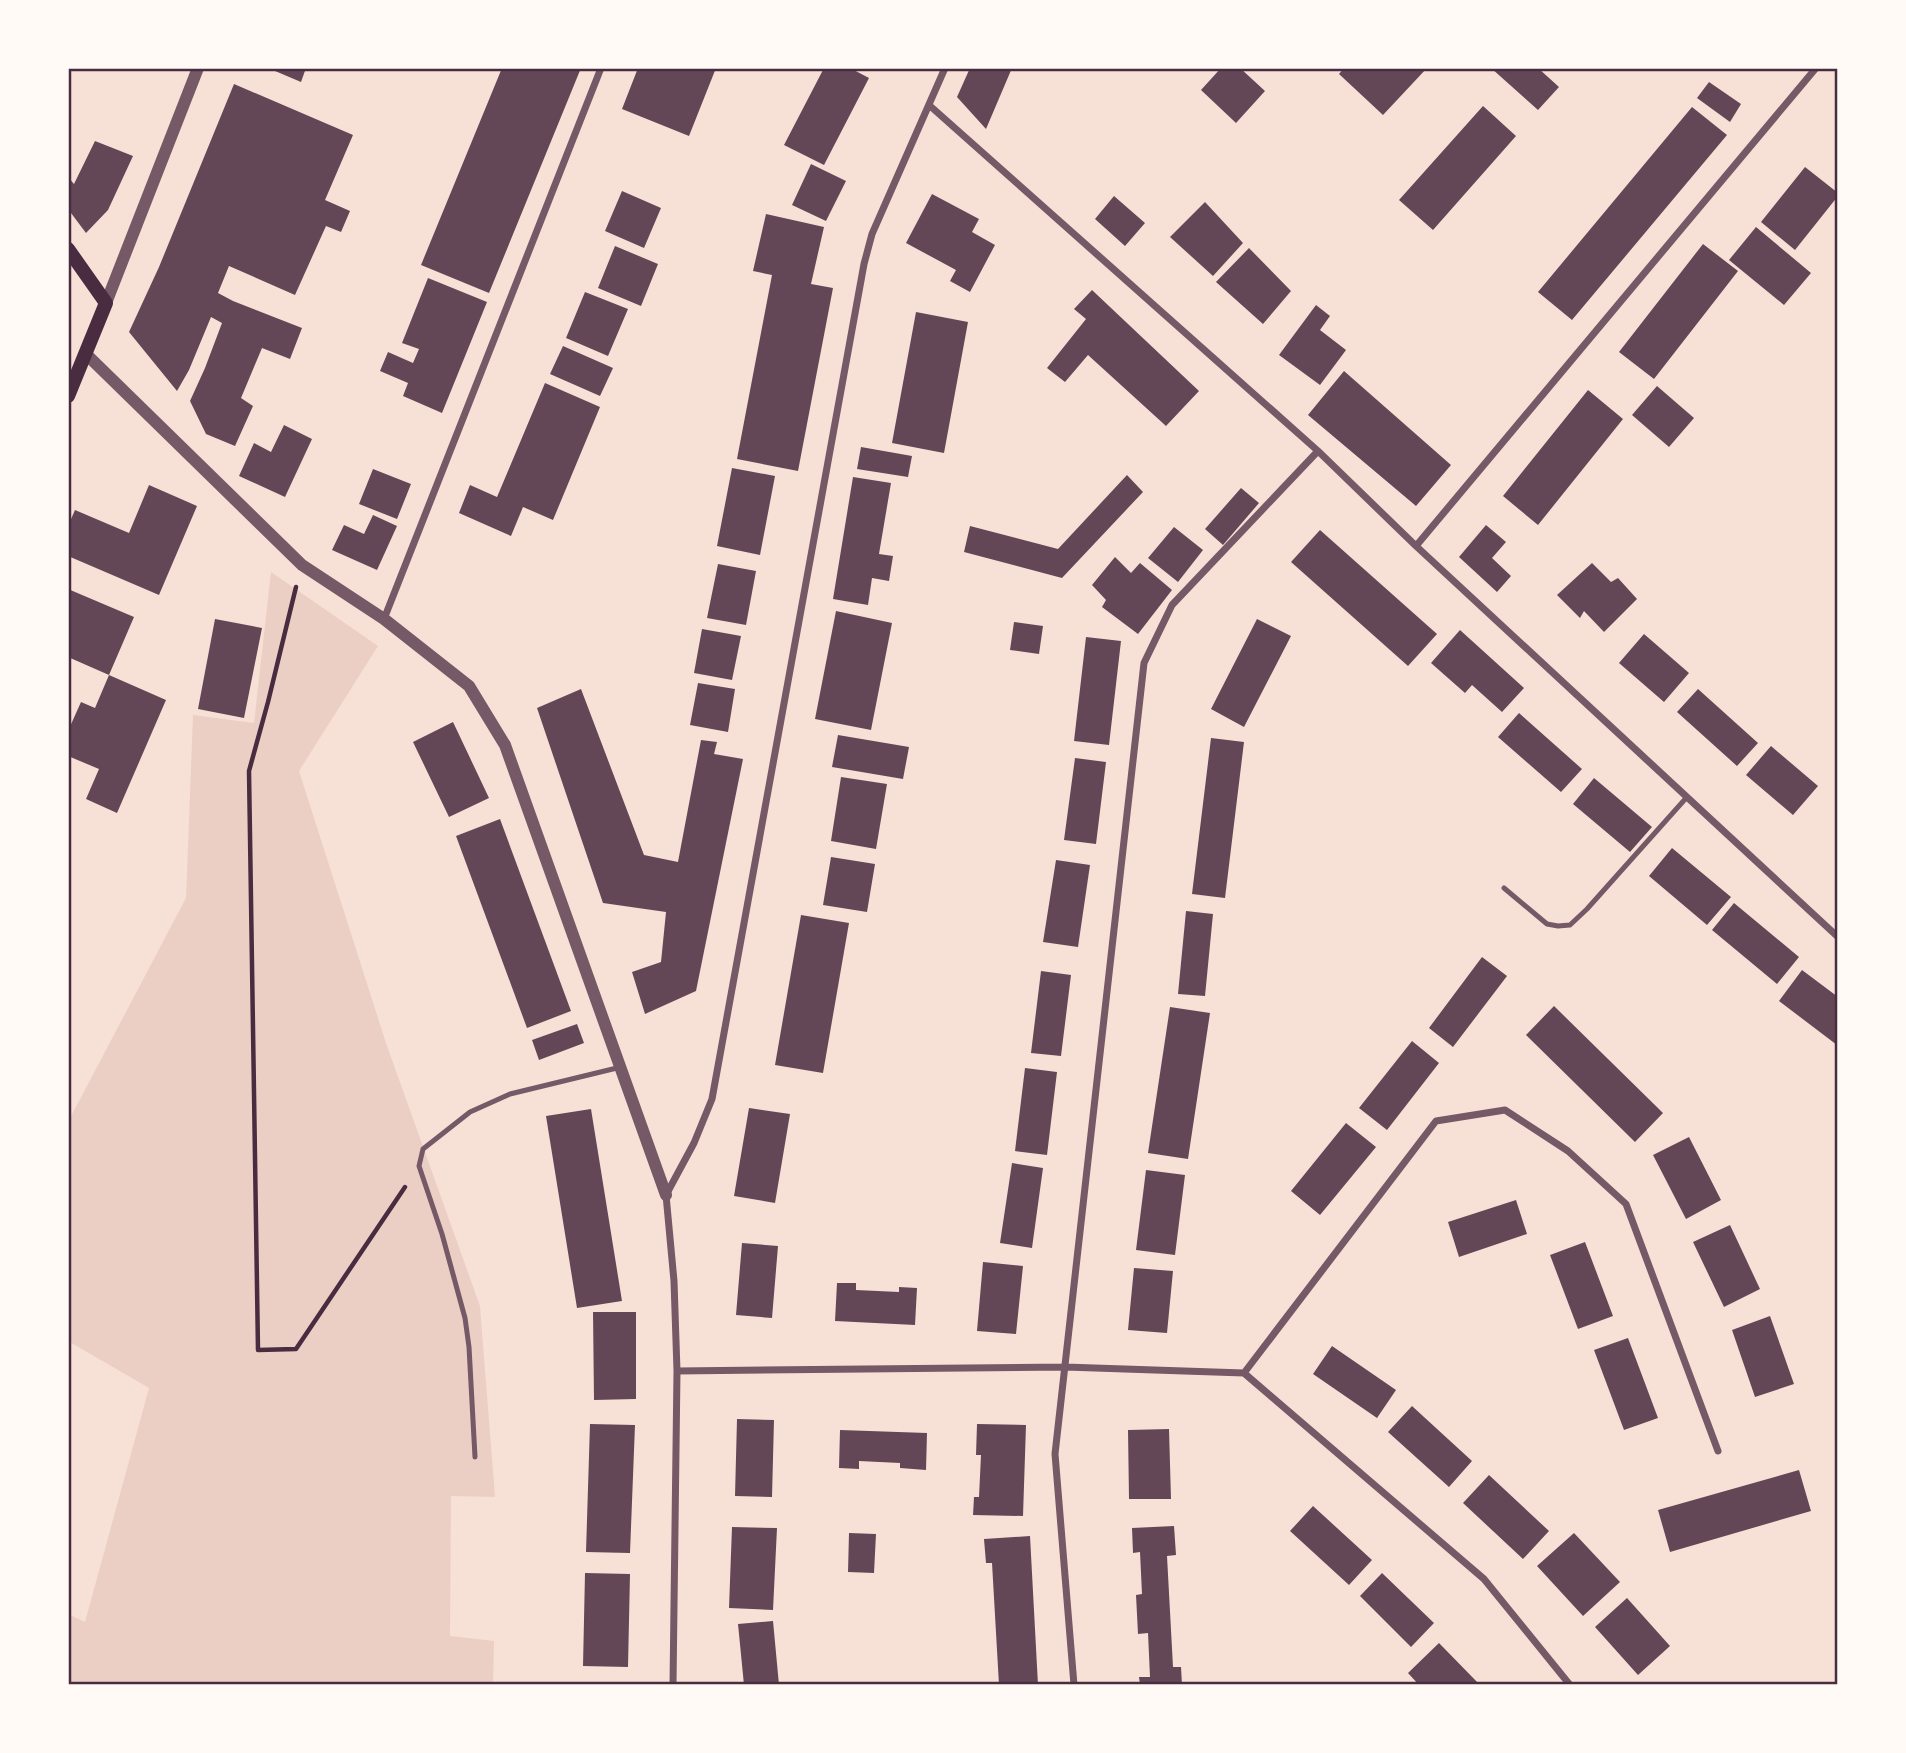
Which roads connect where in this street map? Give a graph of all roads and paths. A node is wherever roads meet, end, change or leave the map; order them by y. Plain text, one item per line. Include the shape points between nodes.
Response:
1 (198, 68) edge
2 (601, 68) edge
3 (945, 68) edge
4 (1815, 68) edge
5 (929, 105) junction
6 (68, 249) edge
7 (106, 303) junction
8 (86, 354) junction
9 (74, 367) edge
10 (68, 397) edge
11 (1318, 451) junction
12 (1416, 546) junction
13 (302, 565) junction
14 (384, 619) junction
15 (1686, 797) junction
16 (1504, 888) dead end
17 (1838, 937) edge
18 (621, 1068) junction
19 (419, 1166) junction
20 (666, 1195) junction
21 (1065, 1367) junction
22 (677, 1371) junction
23 (1244, 1373) junction
24 (1718, 1451) dead end
25 (475, 1457) dead end
26 (673, 1685) edge
27 (1074, 1685) edge
28 (1570, 1685) edge

1 - 7 street
2 - 14 street
3 - 5 street
4 - 12 street
5 - 11 street
5 - 20 street via 872,234 864,264 712,1099
6 - 7 main road
7 - 8 main road
8 - 9 main road
8 - 13 street
9 - 10 main road
11 - 12 street
11 - 21 street via 1172,605 1143,663
12 - 15 street
13 - 14 street
13 - 19 path via 249,771 258,1350 296,1349
14 - 18 street via 468,686 505,745
15 - 16 lane via 1570,925 1547,924
15 - 17 street
18 - 19 lane via 510,1094 470,1112 423,1149
18 - 20 street
19 - 25 lane via 465,1318
20 - 22 street
21 - 22 street
21 - 23 street
21 - 27 street via 1055,1454
22 - 26 street
23 - 24 street via 1436,1121 1505,1110 1568,1151 1626,1204
23 - 28 street via 1484,1579

